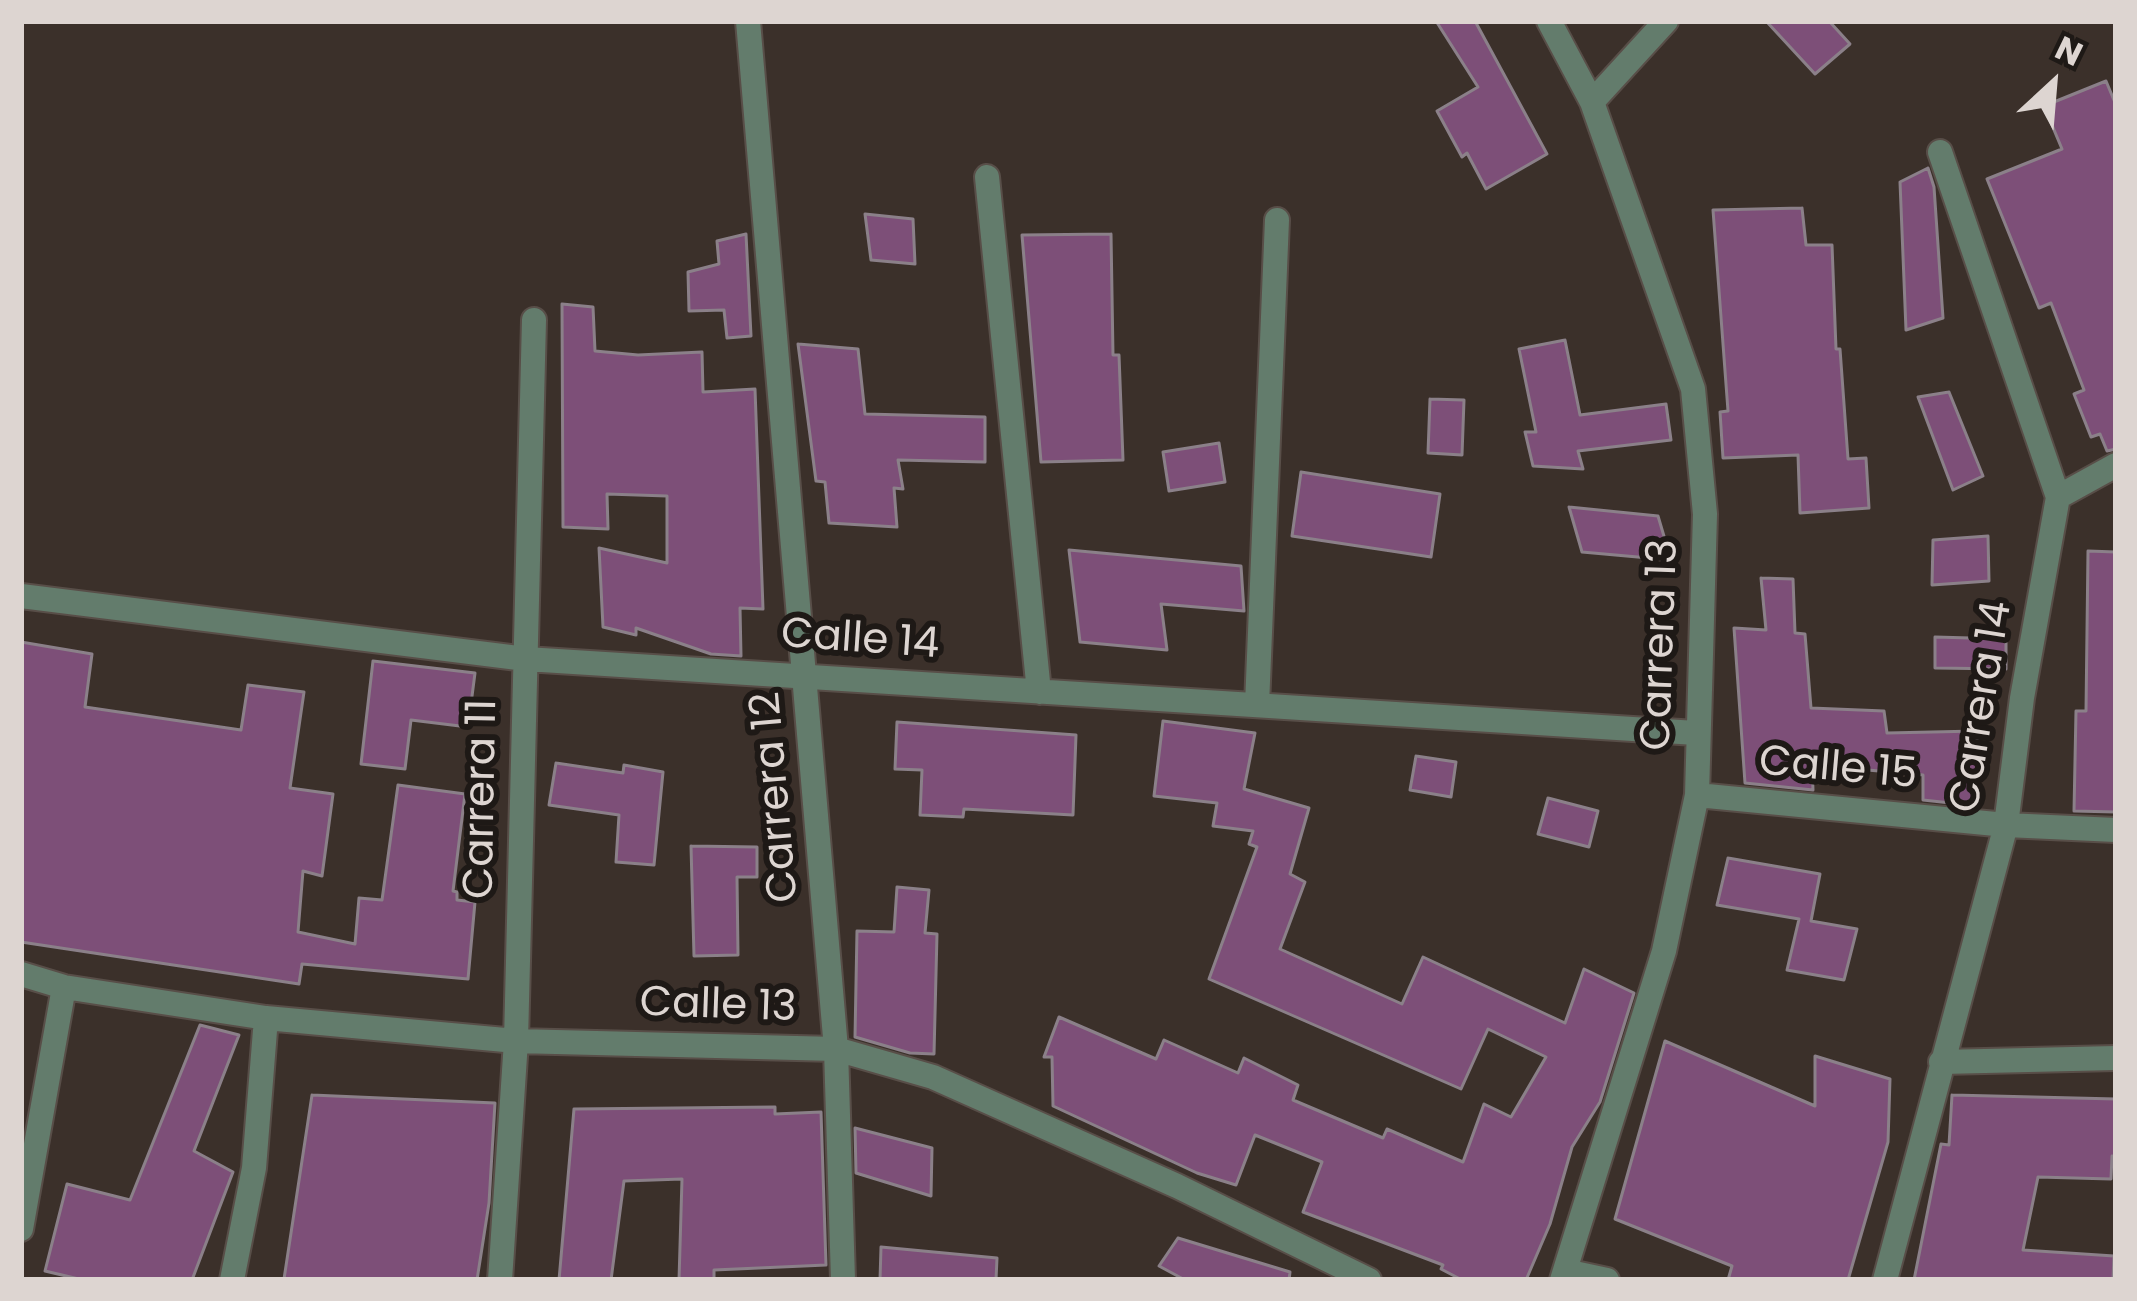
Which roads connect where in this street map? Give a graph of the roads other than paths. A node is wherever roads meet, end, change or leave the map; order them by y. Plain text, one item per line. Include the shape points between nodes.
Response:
1 (748, 21) edge
2 (1549, 21) edge
3 (1666, 21) edge
4 (1592, 102) junction
5 (1940, 152) dead end
6 (987, 177) dead end
7 (1277, 220) dead end
8 (534, 320) dead end
9 (2116, 465) edge
10 (2058, 497) junction
11 (21, 596) edge
12 (526, 659) junction
13 (806, 677) junction
14 (1040, 692) junction
15 (1257, 705) junction
16 (1696, 733) junction
17 (1697, 795) junction
18 (2006, 825) junction
19 (2116, 830) edge
20 (21, 974) edge
21 (64, 987) junction
22 (266, 1018) junction
23 (516, 1041) junction
24 (836, 1049) junction
25 (2116, 1058) edge
26 (1941, 1062) junction
27 (21, 1229) edge
28 (1564, 1275) edge
29 (232, 1280) edge
30 (500, 1280) edge
31 (844, 1280) edge
32 (1370, 1280) edge
33 (1606, 1280) edge
34 (1885, 1280) edge

1 - 13 street, Carrera 12
2 - 4 street, Carrera 13
3 - 4 street
4 - 16 street, Carrera 13 via 1693,389 1705,514
5 - 10 street, Carrera 14
6 - 14 street
7 - 15 street
8 - 12 street, Carrera 11
9 - 10 street
10 - 18 street, Carrera 14
11 - 12 street, Calle 14
12 - 13 street, Calle 14
12 - 23 street, Carrera 11
13 - 14 street, Calle 14
13 - 24 street, Carrera 12
14 - 15 street, Calle 14
15 - 16 street, Calle 14
16 - 17 street, Carrera 13
17 - 18 street, Calle 15
17 - 28 street, Carrera 13 via 1664,952
18 - 19 street, Calle 15
18 - 26 street, Carrera 14
20 - 21 street, Calle 13
21 - 22 street, Calle 13
21 - 27 street
22 - 23 street, Calle 13
22 - 29 street via 254,1168
23 - 24 street, Calle 13
23 - 30 street, Carrera 11
24 - 31 street, Carrera 12
24 - 32 street, Calle 13 via 933,1077
25 - 26 street
26 - 34 street, Carrera 14
28 - 33 street

